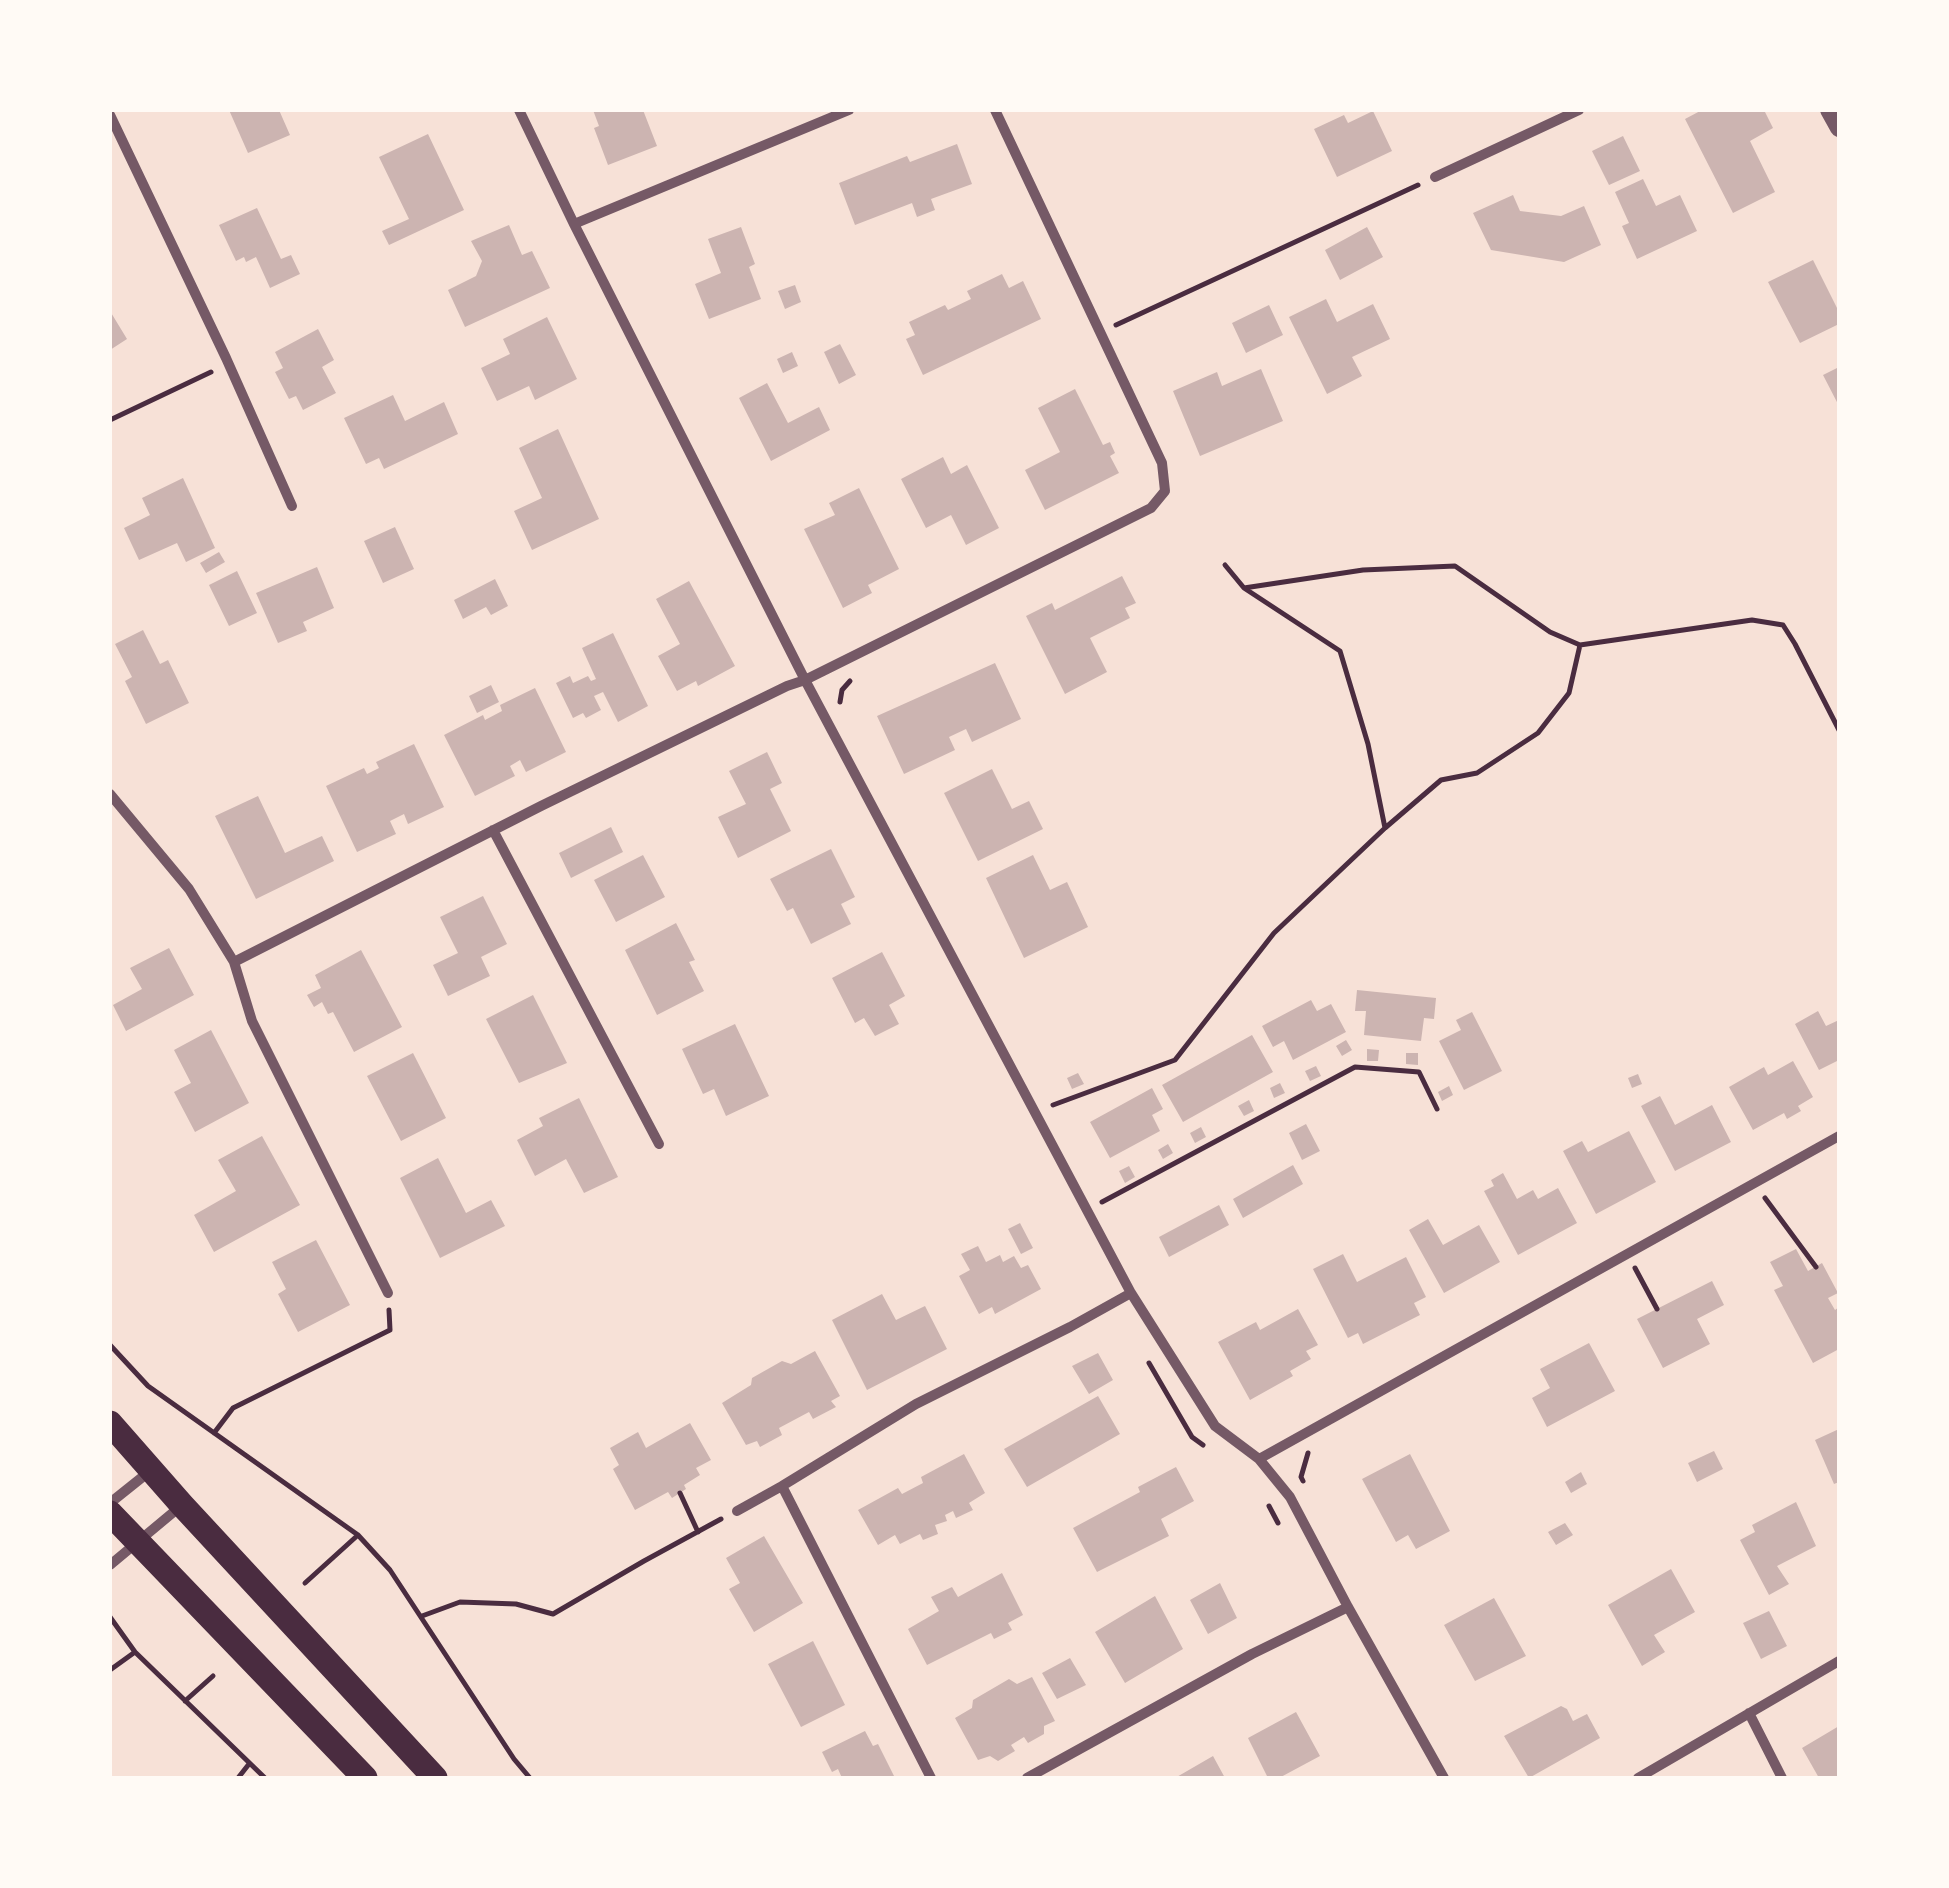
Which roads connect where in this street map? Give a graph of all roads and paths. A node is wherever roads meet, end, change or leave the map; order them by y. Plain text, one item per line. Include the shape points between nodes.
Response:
1 (519, 110) edge
2 (849, 110) edge
3 (994, 110) edge
4 (1579, 110) edge
5 (1829, 110) edge
6 (110, 115) edge
7 (1839, 128) edge
8 (1435, 177) joint
9 (574, 224) junction
10 (1100, 333) junction
11 (229, 364) junction
12 (110, 420) edge
13 (292, 506) dead end
14 (1225, 565) dead end
15 (1244, 588) junction
16 (1580, 644) junction
17 (805, 680) junction
18 (1839, 730) edge
19 (110, 794) edge
20 (1385, 828) junction
21 (493, 830) junction
22 (234, 962) junction
23 (1437, 1109) dead end
24 (1035, 1112) junction
25 (1839, 1136) edge
26 (658, 1144) dead end
27 (1754, 1184) junction
28 (1088, 1210) junction
29 (1628, 1254) junction
30 (1816, 1267) dead end
31 (1131, 1293) junction
32 (388, 1294) joint
33 (1657, 1309) dead end
34 (110, 1345) edge
35 (110, 1423) edge
36 (214, 1433) junction
37 (1259, 1459) junction
38 (151, 1470) junction
39 (782, 1486) junction
40 (680, 1493) dead end
41 (110, 1503) edge
42 (182, 1505) junction
43 (737, 1511) joint
44 (110, 1513) edge
45 (698, 1532) junction
46 (358, 1535) junction
47 (138, 1542) junction
48 (110, 1565) edge
49 (304, 1583) dead end
50 (1348, 1606) junction
51 (422, 1616) junction
52 (110, 1617) edge
53 (135, 1652) junction
54 (1839, 1661) edge
55 (110, 1670) edge
56 (212, 1676) dead end
57 (184, 1702) junction
58 (1749, 1713) junction
59 (249, 1764) junction
60 (238, 1778) edge
61 (265, 1778) edge
62 (365, 1778) edge
63 (436, 1778) edge
64 (530, 1778) edge
65 (931, 1778) edge
66 (1027, 1778) edge
67 (1444, 1778) edge
68 (1638, 1778) edge
69 (1782, 1778) edge

1 - 9 street
2 - 9 street
3 - 10 street
4 - 8 street
5 - 7 street
6 - 11 street
8 - 10 path
9 - 17 street
10 - 17 street via 1162,463 1165,491 1152,508
11 - 12 path
11 - 13 street
14 - 15 path
15 - 16 path via 1363,570 1456,566 1550,632
15 - 20 path via 1340,651
16 - 18 path via 1752,620 1783,626
16 - 20 path via 1569,693 1538,733 1478,772 1441,780
17 - 21 street
17 - 24 street
19 - 22 street via 189,888
20 - 24 path via 1274,933 1175,1060
21 - 22 street
21 - 26 street
22 - 32 street via 252,1021
23 - 28 path via 1419,1072 1355,1067
24 - 28 street
25 - 27 street
27 - 29 street
27 - 30 path
28 - 31 street
29 - 33 path
29 - 37 street
31 - 37 street via 1215,1426
31 - 39 street via 916,1404
32 - 36 path via 390,1330 234,1408
34 - 36 path via 148,1386
35 - 38 main road
36 - 46 path
37 - 50 street via 1290,1497
38 - 41 street
38 - 42 main road
39 - 43 street
39 - 65 street
40 - 45 path
42 - 47 street
42 - 63 main road
43 - 45 path
44 - 47 main road
45 - 51 path via 554,1614 516,1604 460,1602
46 - 49 path
46 - 51 path
47 - 48 street
47 - 62 main road
50 - 66 street
50 - 67 street
51 - 64 path
52 - 53 path
53 - 55 path
53 - 57 path
54 - 58 street
56 - 57 path
57 - 59 path
58 - 68 street
58 - 69 street
59 - 60 path
59 - 61 path

